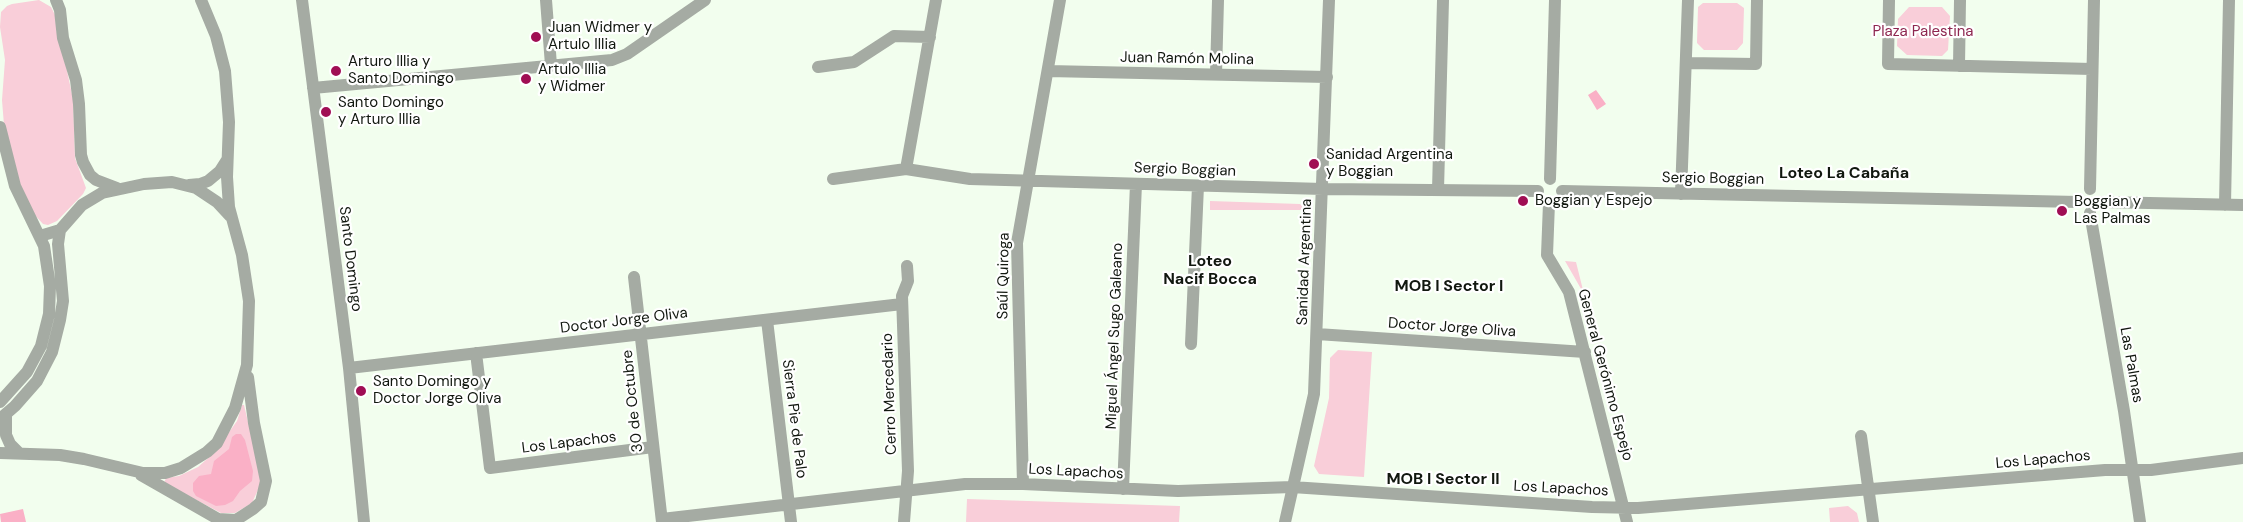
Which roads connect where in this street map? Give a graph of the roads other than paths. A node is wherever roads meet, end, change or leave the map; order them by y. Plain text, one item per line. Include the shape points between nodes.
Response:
1 (302, 0) edge
2 (546, 0) edge
3 (682, 0) edge
4 (705, 0) edge
5 (936, 0) edge
6 (1060, 0) edge
7 (1218, 0) edge
8 (1329, 0) edge
9 (1443, 0) edge
10 (1556, 0) edge
11 (1688, 0) edge
12 (1756, 0) edge
13 (1889, 0) edge
14 (1960, 0) edge
15 (2094, 0) edge
16 (2229, 0) edge
17 (204, 2) edge
18 (59, 3) edge
19 (683, 14) junction
20 (930, 37) junction
21 (1686, 63) junction
22 (551, 65) junction
23 (1959, 66) junction
24 (819, 67) dead end
25 (2092, 69) junction
26 (1048, 71) junction
27 (1216, 75) junction
28 (1327, 77) junction
29 (313, 88) junction
30 (0, 127) edge
31 (227, 159) junction
32 (906, 169) junction
33 (90, 175) junction
34 (834, 179) dead end
35 (1550, 179) junction
36 (1028, 181) junction
37 (1136, 184) junction
38 (184, 185) junction
39 (1198, 186) junction
40 (119, 188) junction
41 (1323, 189) junction
42 (2090, 189) junction
43 (1438, 190) junction
44 (1538, 191) junction
45 (1562, 191) junction
46 (1682, 194) junction
47 (92, 199) junction
48 (2078, 202) junction
49 (2102, 202) junction
50 (1549, 203) junction
51 (2225, 205) junction
52 (2243, 205) edge
53 (2090, 213) junction
54 (230, 216) junction
55 (60, 230) junction
56 (40, 236) junction
57 (907, 266) dead end
58 (634, 277) dead end
59 (902, 304) junction
60 (767, 320) junction
61 (641, 334) junction
62 (1317, 334) junction
63 (1191, 344) dead end
64 (1585, 352) junction
65 (476, 353) junction
66 (246, 365) junction
67 (349, 368) junction
68 (0, 402) edge
69 (3, 417) edge
70 (1861, 436) dead end
71 (653, 447) junction
72 (0, 453) edge
73 (19, 453) junction
74 (2243, 458) edge
75 (2133, 470) junction
76 (132, 471) junction
77 (1023, 484) junction
78 (1292, 487) junction
79 (1123, 489) junction
80 (1868, 489) junction
81 (906, 491) junction
82 (790, 504) junction
83 (1624, 507) junction
84 (662, 521) edge
85 (364, 522) edge
86 (791, 522) edge
87 (904, 522) edge
88 (1285, 522) edge
89 (1627, 522) edge
90 (1873, 522) edge
91 (2140, 522) edge

1 - 29 street, Santo Domingo
2 - 22 street
3 - 19 street
4 - 19 street
5 - 20 street
6 - 26 street, Saúl Quiroga
7 - 27 street
8 - 28 street, Sanidad Argentina
9 - 43 street
10 - 35 street
11 - 21 street
12 - 21 street via 1756,64
13 - 23 street via 1888,64
14 - 23 street
15 - 25 street
16 - 51 street
17 - 31 street via 228,86
18 - 33 street via 61,29 76,80 81,155
19 - 22 street via 620,57
20 - 24 street via 894,36 854,63
20 - 32 street
21 - 46 street
22 - 29 street
23 - 25 street
25 - 42 street
26 - 27 street, Juan Ramón Molina
26 - 36 street, Saúl Quiroga
27 - 28 street, Juan Ramón Molina
28 - 41 street, Sanidad Argentina
29 - 67 street, Santo Domingo
30 - 56 street via 15,186
31 - 38 street via 208,181
31 - 54 street
32 - 34 street, Sergio Boggian
32 - 36 street, Sergio Boggian via 970,179
33 - 40 street via 100,183
33 - 47 street
35 - 44 street via 1541,183
35 - 45 street via 1559,183
36 - 37 street, Sergio Boggian
36 - 77 street, Saúl Quiroga via 1017,243
37 - 39 street, Sergio Boggian
37 - 79 street, Miguel Ángel Sugo Galeano
38 - 40 street via 158,183
38 - 54 street via 206,194
39 - 41 street, Sergio Boggian
39 - 63 street
40 - 47 street
41 - 43 street, Sergio Boggian
41 - 62 street, Sanidad Argentina
42 - 48 street via 2082,193
42 - 49 street via 2099,193
43 - 44 street, Sergio Boggian
44 - 50 street via 1540,198
45 - 46 street, Sergio Boggian
45 - 50 street via 1558,200
46 - 48 street, Sergio Boggian
47 - 55 street via 75,211
48 - 53 street via 2083,211
49 - 51 street
49 - 53 street via 2098,210
50 - 64 street, General Gerónimo Espejo via 1547,255 1569,292
51 - 52 street
53 - 75 street, Las Palmas
54 - 66 street via 246,279
55 - 56 street
55 - 69 street via 63,301 56,338 37,381
56 - 68 street via 50,286 46,331 27,372
57 - 59 street, Cerro Mercedario
58 - 61 street, 30 de Octubre
59 - 60 street, Doctor Jorge Oliva
59 - 81 street, Cerro Mercedario
60 - 61 street, Doctor Jorge Oliva
60 - 82 street, Sierra Pie de Palo
61 - 65 street, Doctor Jorge Oliva
61 - 71 street, 30 de Octubre
62 - 64 street, Doctor Jorge Oliva
62 - 78 street, Sanidad Argentina via 1314,394
64 - 83 street, General Gerónimo Espejo
65 - 67 street, Doctor Jorge Oliva
65 - 71 street, Los Lapachos via 490,468
66 - 76 street via 235,408 217,443 181,468 154,474
66 - 76 street via 266,481 261,502 236,520 218,519
67 - 85 street, Santo Domingo
69 - 73 street via 10,444
70 - 80 street
71 - 84 street, 30 de Octubre
72 - 73 street
73 - 76 street via 84,459
74 - 75 street, Los Lapachos
75 - 80 street, Los Lapachos
75 - 91 street, Las Palmas
77 - 79 street, Los Lapachos
77 - 81 street, Los Lapachos via 965,484
78 - 79 street, Los Lapachos
78 - 83 street, Los Lapachos
78 - 88 street, Sanidad Argentina
80 - 83 street, Los Lapachos
80 - 90 street
81 - 82 street, Los Lapachos
81 - 87 street, Cerro Mercedario
82 - 84 street, Los Lapachos
82 - 86 street, Sierra Pie de Palo
83 - 89 street, General Gerónimo Espejo

